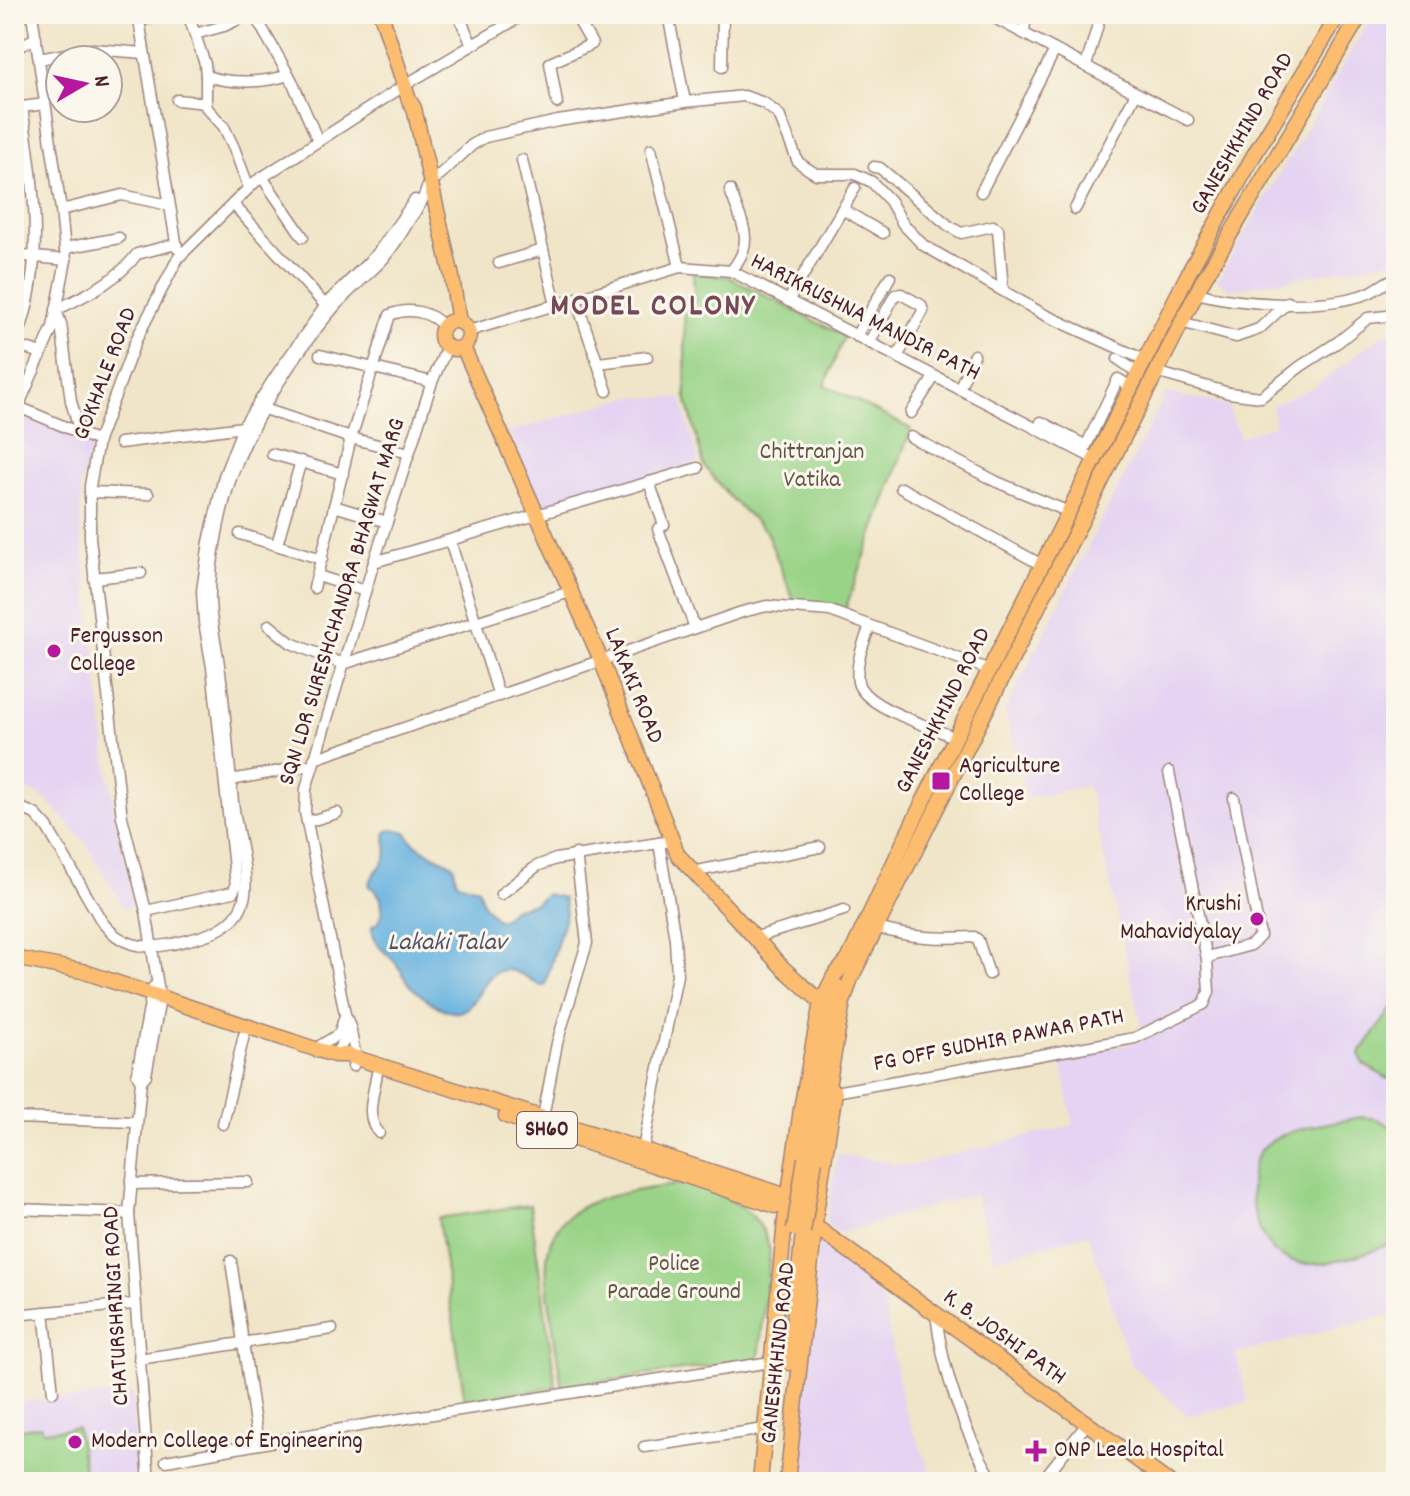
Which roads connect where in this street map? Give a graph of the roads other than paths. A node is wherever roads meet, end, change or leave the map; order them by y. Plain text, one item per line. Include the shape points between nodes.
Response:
1 (32, 14) edge
2 (188, 14) edge
3 (252, 14) edge
4 (381, 14) edge
5 (458, 14) edge
6 (525, 14) edge
7 (575, 14) edge
8 (668, 14) edge
9 (723, 14) edge
10 (987, 14) edge
11 (1026, 14) edge
12 (1101, 14) edge
13 (1339, 14) edge
14 (1361, 14) edge
15 (168, 15) edge
16 (138, 17) edge
17 (1000, 17) edge
18 (1024, 32) junction
19 (195, 34) junction
20 (36, 38) junction
21 (472, 45) junction
22 (14, 49) edge
23 (1055, 50) junction
24 (144, 53) junction
25 (39, 59) junction
26 (1086, 66) junction
27 (722, 67) dead end
28 (289, 75) junction
29 (206, 76) junction
30 (407, 92) junction
31 (1136, 93) junction
32 (44, 96) edge
33 (177, 100) dead end
34 (685, 102) junction
35 (206, 103) junction
36 (557, 103) dead end
37 (44, 104) edge
38 (18, 107) edge
39 (1188, 120) dead end
40 (48, 124) edge
41 (318, 141) junction
42 (651, 149) dead end
43 (522, 160) dead end
44 (874, 167) dead end
45 (262, 177) junction
46 (430, 185) junction
47 (249, 188) junction
48 (855, 188) dead end
49 (730, 190) dead end
50 (981, 192) dead end
51 (233, 204) junction
52 (169, 205) junction
53 (1075, 209) dead end
54 (61, 210) junction
55 (841, 211) junction
56 (883, 233) dead end
57 (303, 237) dead end
58 (119, 238) dead end
59 (176, 244) junction
60 (65, 248) junction
61 (543, 250) junction
62 (14, 255) edge
63 (36, 257) junction
64 (178, 258) junction
65 (66, 260) junction
66 (499, 263) dead end
67 (680, 267) junction
68 (731, 271) junction
69 (890, 277) dead end
70 (1396, 278) edge
71 (1195, 283) junction
72 (1003, 290) junction
73 (576, 299) junction
74 (788, 301) junction
75 (1288, 302) junction
76 (556, 305) junction
77 (326, 306) junction
78 (56, 310) junction
79 (1396, 315) edge
80 (1181, 322) junction
81 (455, 326) junction
82 (856, 336) junction
83 (869, 343) junction
84 (14, 346) edge
85 (447, 347) junction
86 (463, 347) junction
87 (29, 349) dead end
88 (41, 353) junction
89 (320, 355) dead end
90 (974, 355) dead end
91 (647, 357) dead end
92 (897, 357) junction
93 (1118, 359) dead end
94 (598, 363) junction
95 (374, 368) junction
96 (1156, 372) junction
97 (1138, 373) junction
98 (934, 377) junction
99 (432, 382) junction
100 (959, 389) junction
101 (607, 391) dead end
102 (16, 406) edge
103 (259, 408) junction
104 (911, 413) dead end
105 (243, 427) junction
106 (1039, 430) junction
107 (80, 433) junction
108 (911, 437) dead end
109 (351, 438) junction
110 (98, 441) junction
111 (120, 443) dead end
112 (409, 453) junction
113 (272, 454) dead end
114 (1095, 459) junction
115 (301, 461) junction
116 (698, 468) dead end
117 (343, 474) junction
118 (649, 482) junction
119 (901, 488) dead end
120 (90, 492) junction
121 (148, 494) dead end
122 (334, 506) junction
123 (1069, 512) junction
124 (536, 515) junction
125 (218, 518) junction
126 (387, 522) junction
127 (240, 534) dead end
128 (450, 541) junction
129 (277, 544) junction
130 (322, 559) junction
131 (374, 562) junction
132 (1042, 565) junction
133 (141, 573) dead end
134 (318, 576) junction
135 (94, 578) junction
136 (314, 588) dead end
137 (365, 591) junction
138 (570, 592) junction
139 (475, 622) junction
140 (269, 625) dead end
141 (870, 626) junction
142 (695, 628) junction
143 (601, 660) junction
144 (343, 664) junction
145 (990, 670) junction
146 (499, 696) junction
147 (955, 738) junction
148 (313, 762) junction
149 (1169, 772) dead end
150 (228, 781) junction
151 (1234, 798) dead end
152 (14, 805) edge
153 (337, 813) dead end
154 (307, 822) junction
155 (665, 842) junction
156 (820, 847) dead end
157 (576, 854) junction
158 (692, 872) junction
159 (501, 894) dead end
160 (844, 910) dead end
161 (146, 911) junction
162 (878, 928) junction
163 (754, 938) junction
164 (153, 948) junction
165 (14, 958) edge
166 (1207, 959) junction
167 (854, 961) junction
168 (989, 974) dead end
169 (156, 978) joint
170 (155, 998) junction
171 (821, 1002) junction
172 (345, 1014) junction
173 (351, 1030) junction
174 (244, 1035) junction
175 (315, 1049) junction
176 (335, 1055) junction
177 (354, 1062) junction
178 (377, 1073) junction
179 (835, 1092) junction
180 (543, 1117) junction
181 (14, 1118) edge
182 (136, 1122) junction
183 (223, 1124) dead end
184 (379, 1133) dead end
185 (643, 1149) junction
186 (809, 1161) junction
187 (248, 1182) dead end
188 (131, 1184) junction
189 (787, 1206) junction
190 (14, 1209) edge
191 (129, 1213) junction
192 (804, 1229) junction
193 (231, 1261) dead end
194 (134, 1304) junction
195 (44, 1312) junction
196 (14, 1315) edge
197 (936, 1315) junction
198 (332, 1329) dead end
199 (244, 1343) junction
200 (139, 1359) junction
201 (771, 1362) junction
202 (53, 1392) dead end
203 (1086, 1425) junction
204 (765, 1429) junction
205 (258, 1444) junction
206 (644, 1447) dead end
207 (166, 1461) dead end
208 (149, 1482) edge
209 (760, 1482) edge
210 (769, 1482) edge
211 (779, 1482) edge
212 (787, 1482) edge
213 (994, 1482) edge
214 (1041, 1482) edge
215 (1168, 1482) edge

1 - 20 street
2 - 19 street
3 - 19 street
3 - 28 street
4 - 30 main road
5 - 21 street
6 - 21 street, GOKHALE ROAD
7 - 36 street via 592,44 550,63
8 - 34 street
9 - 27 street
10 - 17 street
11 - 18 street
12 - 26 street
13 - 71 main road, GANESHKHIND ROAD via 1230,196
14 - 71 main road, GANESHKHIND ROAD
15 - 16 street
16 - 24 street
17 - 18 street
18 - 23 street
19 - 29 street
20 - 22 street
20 - 25 street
21 - 30 street, GOKHALE ROAD
23 - 26 street
23 - 50 street
24 - 25 street via 93,49
24 - 52 street
25 - 32 street
26 - 31 street
28 - 29 street via 243,81
28 - 41 street
29 - 35 street
30 - 41 street, GOKHALE ROAD
30 - 46 main road
31 - 39 street
31 - 53 street
33 - 35 street
34 - 46 street via 485,137
34 - 72 street via 744,96 764,103 779,115 798,162 816,174 855,174 872,182 923,245
35 - 47 street via 224,127
37 - 38 street
38 - 63 street via 33,182
40 - 54 street
41 - 45 street, GOKHALE ROAD
42 - 67 street
43 - 61 street
44 - 72 street via 961,233 998,229
45 - 47 street, GOKHALE ROAD
45 - 57 street
46 - 77 street via 377,254
46 - 81 main road
46 - 103 street via 383,259 335,306
47 - 51 street, GOKHALE ROAD
48 - 55 street
49 - 68 street via 746,240 743,257
51 - 64 street, GOKHALE ROAD
51 - 77 street
52 - 54 street via 122,195
52 - 59 street
54 - 60 street
55 - 56 street
55 - 74 street
58 - 60 street
59 - 64 street
59 - 78 street via 137,254 92,292
60 - 65 street
61 - 66 street
61 - 76 street
62 - 63 street
63 - 65 street
63 - 84 street
64 - 110 street, GOKHALE ROAD via 136,340
65 - 78 street
67 - 68 street, HARIKRUSHNA MANDIR PATH
67 - 73 street, HARIKRUSHNA MANDIR PATH
68 - 74 street, HARIKRUSHNA MANDIR PATH
69 - 82 street
70 - 75 street via 1370,292 1328,303
71 - 75 street via 1223,300
71 - 80 main road, GANESHKHIND ROAD
71 - 97 main road, GANESHKHIND ROAD
72 - 97 street
73 - 76 street, HARIKRUSHNA MANDIR PATH
73 - 94 street
74 - 82 street, HARIKRUSHNA MANDIR PATH
75 - 80 street via 1259,329 1236,337
76 - 81 street, HARIKRUSHNA MANDIR PATH
77 - 103 street
78 - 88 street
78 - 107 street
79 - 96 street via 1368,318 1261,397
80 - 96 main road, GANESHKHIND ROAD
81 - 85 main road via 442,338
81 - 86 main road via 468,341
81 - 95 street via 411,310 390,315
82 - 83 street, HARIKRUSHNA MANDIR PATH
83 - 92 street, HARIKRUSHNA MANDIR PATH
83 - 92 street via 895,295 901,294 923,311
85 - 86 main road
85 - 99 street, SQN LDR SURESHCHANDRA BHAGWAT MARG
86 - 124 main road, LAKAKI ROAD
87 - 88 street
88 - 102 street
89 - 95 street
90 - 100 street
91 - 94 street
92 - 98 street, HARIKRUSHNA MANDIR PATH
93 - 97 street
94 - 101 street
95 - 99 street
95 - 109 street
96 - 162 main road, GANESHKHIND ROAD
97 - 106 street via 1118,379 1086,446 1041,422
97 - 114 main road, GANESHKHIND ROAD
98 - 100 street, HARIKRUSHNA MANDIR PATH
98 - 104 street
99 - 112 street, SQN LDR SURESHCHANDRA BHAGWAT MARG
100 - 106 street, HARIKRUSHNA MANDIR PATH
102 - 107 street
103 - 105 street
103 - 109 street
103 - 125 street
105 - 111 street
105 - 125 street via 224,476
106 - 114 street, HARIKRUSHNA MANDIR PATH
107 - 110 street
108 - 123 street
109 - 112 street
109 - 117 street
110 - 120 street, GOKHALE ROAD
112 - 126 street, SQN LDR SURESHCHANDRA BHAGWAT MARG
113 - 115 street
114 - 123 main road, GANESHKHIND ROAD
115 - 117 street
115 - 129 street
116 - 118 street
117 - 122 street
118 - 124 street
118 - 142 street
119 - 132 street
120 - 121 street
120 - 135 street, GOKHALE ROAD
122 - 126 street
122 - 130 street
123 - 132 main road, GANESHKHIND ROAD
124 - 128 street
124 - 138 main road, LAKAKI ROAD
125 - 150 street via 209,592
126 - 131 street, SQN LDR SURESHCHANDRA BHAGWAT MARG
127 - 129 street
128 - 131 street
128 - 139 street
129 - 130 street
130 - 134 street
131 - 137 street, SQN LDR SURESHCHANDRA BHAGWAT MARG
132 - 145 main road, GANESHKHIND ROAD
133 - 135 street
134 - 136 street
134 - 137 street
135 - 161 street, GOKHALE ROAD via 122,817
137 - 144 street, SQN LDR SURESHCHANDRA BHAGWAT MARG
138 - 139 street
138 - 143 main road, LAKAKI ROAD
139 - 144 street
139 - 146 street
140 - 144 street via 291,643
141 - 142 street via 830,611 767,606
141 - 145 street
141 - 147 street via 858,682 866,697
142 - 143 street
143 - 146 street
143 - 155 main road, LAKAKI ROAD
144 - 148 street, SQN LDR SURESHCHANDRA BHAGWAT MARG
145 - 147 main road, GANESHKHIND ROAD
146 - 148 street
147 - 167 main road, GANESHKHIND ROAD
148 - 150 street
148 - 154 street, SQN LDR SURESHCHANDRA BHAGWAT MARG via 306,789
149 - 166 street
150 - 161 street via 237,879 233,892
150 - 164 street via 246,888 239,912 207,936
151 - 166 street via 1260,936 1251,945
152 - 164 street via 35,814 47,827 110,932 140,948
153 - 154 street
154 - 172 street, SQN LDR SURESHCHANDRA BHAGWAT MARG
155 - 157 street
155 - 158 main road, LAKAKI ROAD
155 - 185 street via 677,975
156 - 158 street
157 - 159 street via 537,866
157 - 180 street via 587,943 557,1043
158 - 163 main road, LAKAKI ROAD
160 - 163 street
161 - 164 street, GOKHALE ROAD
162 - 167 main road, GANESHKHIND ROAD
162 - 168 street via 932,939 974,937
163 - 171 main road, LAKAKI ROAD
164 - 169 street, GOKHALE ROAD
165 - 170 main road, SH60 via 82,971
166 - 179 street, FG OFF SUDHIR PAWAR PATH via 1209,992 1204,1004 1135,1038
167 - 171 main road, GANESHKHIND ROAD via 834,976
167 - 179 main road, GANESHKHIND ROAD
167 - 186 main road via 832,998
169 - 170 street, CHATURSHRINGI ROAD
170 - 174 main road, SH60 via 162,1007
170 - 175 main road, SH60
170 - 182 street, CHATURSHRINGI ROAD via 137,1074 141,1081
171 - 186 main road, GANESHKHIND ROAD
172 - 173 street, SQN LDR SURESHCHANDRA BHAGWAT MARG
172 - 175 street via 339,1034
173 - 176 street
173 - 177 street, SQN LDR SURESHCHANDRA BHAGWAT MARG
174 - 176 main road, SH60 via 329,1060
174 - 183 street
175 - 176 main road, SH60
176 - 177 main road, SH60
177 - 178 main road, SH60
177 - 180 main road, SH60
178 - 184 street via 370,1112
178 - 189 main road, SH60
179 - 186 main road, GANESHKHIND ROAD
180 - 185 main road, SH60
181 - 182 street
182 - 188 street, CHATURSHRINGI ROAD
185 - 189 main road, SH60 via 778,1193
186 - 189 main road, GANESHKHIND ROAD
186 - 192 main road, bridge
186 - 192 main road, GANESHKHIND ROAD
187 - 188 street
188 - 191 street, CHATURSHRINGI ROAD
189 - 192 main road, K. B. JOSHI PATH
189 - 201 main road, GANESHKHIND ROAD
190 - 191 street
191 - 194 street, CHATURSHRINGI ROAD
192 - 197 main road, K. B. JOSHI PATH
192 - 210 main road
192 - 211 main road
192 - 212 main road, GANESHKHIND ROAD
193 - 199 street
194 - 195 street
194 - 200 street, CHATURSHRINGI ROAD
195 - 196 street
195 - 202 street
197 - 203 main road, K. B. JOSHI PATH
197 - 213 street via 940,1348 959,1408
198 - 199 street
199 - 200 street
199 - 205 street
200 - 208 street, CHATURSHRINGI ROAD
201 - 204 main road, GANESHKHIND ROAD
201 - 205 street
203 - 214 street
203 - 215 main road, K. B. JOSHI PATH
204 - 206 street
204 - 209 main road, GANESHKHIND ROAD
205 - 207 street

